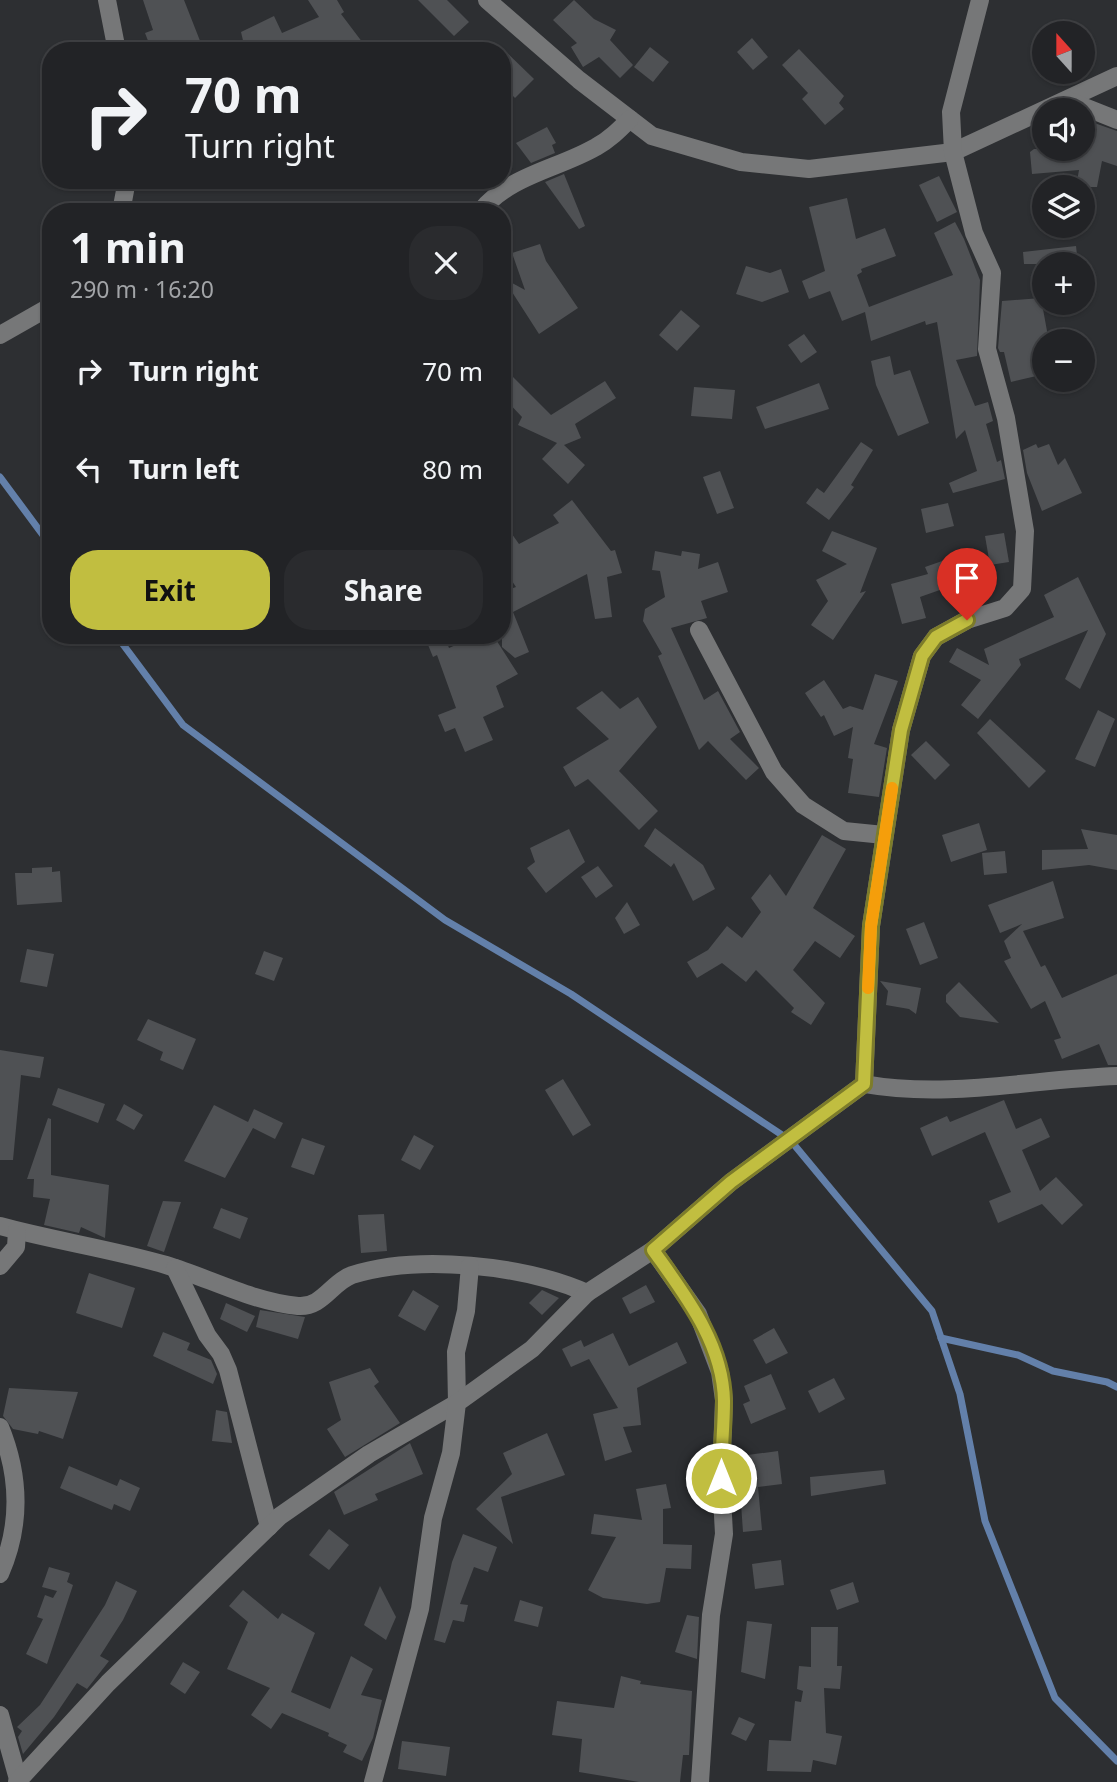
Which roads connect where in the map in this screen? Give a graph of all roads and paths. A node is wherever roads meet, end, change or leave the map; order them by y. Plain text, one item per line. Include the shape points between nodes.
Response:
1 (107, 0) edge
2 (487, 0) edge
3 (980, 0) edge
4 (115, 42) edge
5 (1117, 76) edge
6 (1071, 98) edge
7 (1095, 111) edge
8 (1032, 116) edge
9 (630, 119) junction
10 (1117, 120) edge
11 (953, 152) junction
12 (511, 187) edge
13 (507, 189) edge
14 (487, 203) edge
15 (42, 311) edge
16 (0, 335) edge
17 (699, 630) dead end
18 (884, 835) junction
19 (1117, 1076) edge
20 (864, 1084) junction
21 (9, 1228) edge
22 (653, 1250) junction
23 (0, 1266) edge
24 (470, 1266) junction
25 (175, 1268) junction
26 (587, 1293) junction
27 (457, 1404) junction
28 (0, 1427) edge
29 (270, 1527) junction
30 (0, 1574) edge
31 (0, 1715) edge
32 (17, 1781) edge
33 (373, 1782) edge
34 (700, 1782) edge

1 - 4 street
2 - 9 street
3 - 11 street via 951,112
5 - 6 street
7 - 10 street
8 - 11 street
9 - 11 street via 653,136 741,162 809,169
9 - 12 street via 594,148
11 - 18 street via 974,233 992,273 987,349 1006,418 1025,531 1022,589 1005,608 967,620 936,637 922,656 901,730
13 - 14 street
15 - 16 street
17 - 18 street via 774,772 803,805 844,831
18 - 20 street via 871,926
19 - 20 street via 937,1091
20 - 22 street via 731,1182
21 - 23 street via 16,1247
21 - 25 street
22 - 26 street
22 - 34 street via 698,1314 720,1372 724,1400 724,1534 711,1615
24 - 25 street via 408,1265 349,1276 312,1306 256,1296
24 - 26 street via 493,1266
24 - 27 street via 456,1352
25 - 29 street via 228,1370
26 - 27 street via 533,1349
27 - 29 street via 369,1454
27 - 33 street via 420,1609
28 - 30 street via 16,1483 12,1548
29 - 32 street via 108,1683
31 - 32 street

